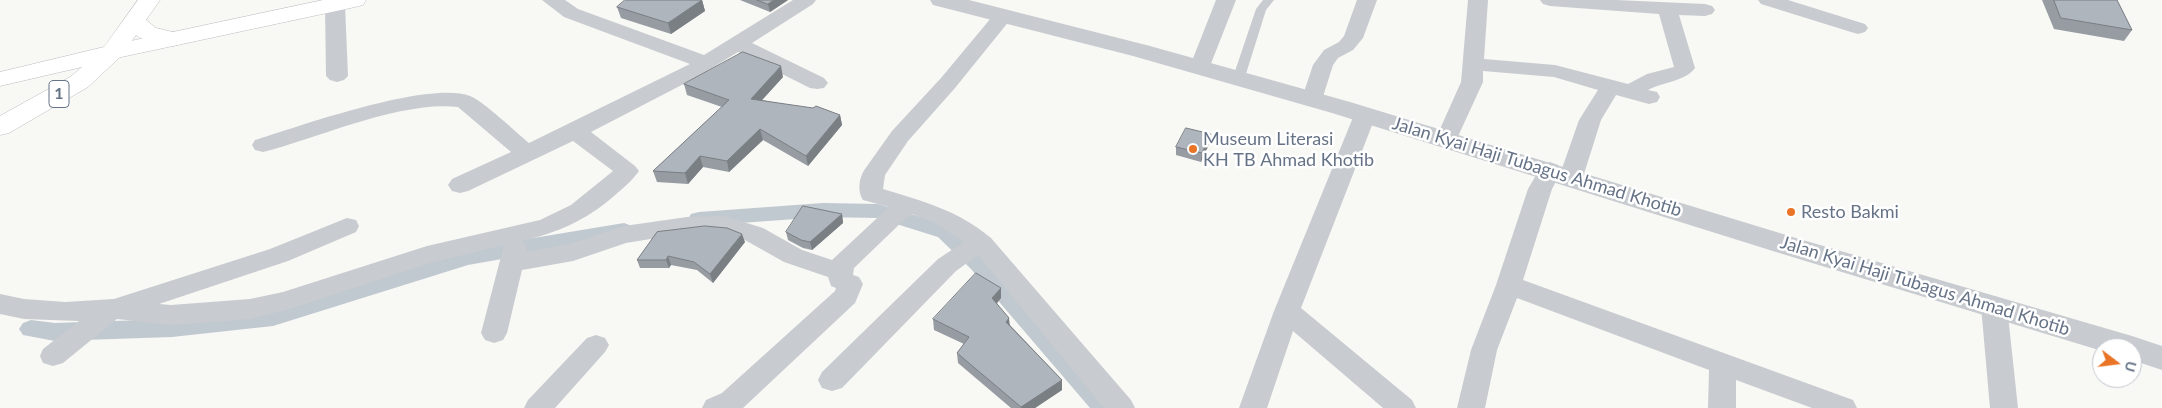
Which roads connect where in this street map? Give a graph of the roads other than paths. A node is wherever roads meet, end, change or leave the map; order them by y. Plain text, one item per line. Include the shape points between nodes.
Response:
1 (147, 0) edge
2 (552, 0) edge
3 (806, 0) edge
4 (1226, 0) edge
5 (1269, 0) edge
6 (1367, 0) edge
7 (1478, 0) edge
8 (1550, 0) edge
9 (1768, 0) edge
10 (345, 2) edge
11 (954, 2) edge
12 (1667, 9) junction
13 (1705, 10) dead end
14 (1003, 16) junction
15 (132, 22) junction
16 (1858, 28) dead end
17 (173, 39) junction
18 (738, 43) junction
19 (112, 52) junction
20 (706, 64) junction
21 (1474, 64) junction
22 (1200, 66) junction
23 (19, 75) edge
24 (337, 76) dead end
25 (1239, 77) junction
26 (817, 83) dead end
27 (1630, 92) junction
28 (1313, 98) junction
29 (1364, 114) junction
30 (2, 126) edge
31 (575, 131) junction
32 (1448, 138) junction
33 (263, 145) dead end
34 (528, 154) junction
35 (1560, 174) junction
36 (460, 185) dead end
37 (896, 216) junction
38 (347, 226) dead end
39 (516, 246) junction
40 (966, 253) junction
41 (841, 272) junction
42 (1509, 285) junction
43 (0, 304) edge
44 (1994, 306) junction
45 (111, 310) junction
46 (1287, 311) junction
47 (494, 333) dead end
48 (2098, 338) edge
49 (596, 345) dead end
50 (2142, 352) edge
51 (53, 356) dead end
52 (2162, 358) edge
53 (1722, 364) junction
54 (832, 380) dead end
55 (538, 408) edge
56 (716, 408) edge
57 (1121, 408) edge
58 (1253, 408) edge
59 (1402, 408) edge
60 (1471, 408) edge
61 (1722, 408) edge
62 (1843, 408) edge
63 (2004, 408) edge

1 - 15 main road
2 - 20 street via 571,13
3 - 18 street
4 - 22 street
5 - 25 lane via 1261,9
6 - 28 street via 1353,38 1331,54 1323,65
7 - 21 street
8 - 12 street
9 - 16 street
10 - 17 main road
10 - 24 street
11 - 14 street, Jalan Kyai Haji Tubagus Ahmad Khotib
12 - 13 street
12 - 27 street via 1685,68 1681,72 1664,74
14 - 22 street, Jalan Kyai Haji Tubagus Ahmad Khotib
14 - 37 street via 900,136 873,174 872,194
15 - 17 main road via 148,33
15 - 19 main road
15 - 23 main road via 94,46
17 - 19 main road
18 - 20 street
18 - 26 street
19 - 23 main road
19 - 30 main road, 1 via 79,82
20 - 31 street
21 - 27 street via 1555,71
21 - 32 street via 1472,82
22 - 25 street, Jalan Kyai Haji Tubagus Ahmad Khotib
23 - 30 main road via 27,86 28,104
25 - 28 street, Jalan Kyai Haji Tubagus Ahmad Khotib
27 - 35 street via 1590,120
28 - 29 street, Jalan Kyai Haji Tubagus Ahmad Khotib
29 - 32 street, Jalan Kyai Haji Tubagus Ahmad Khotib
29 - 46 street
31 - 34 street
31 - 39 street via 627,171 584,207
32 - 35 street, Jalan Kyai Haji Tubagus Ahmad Khotib
33 - 34 street via 352,118 438,98 454,98 464,101
34 - 36 street
35 - 42 street via 1540,189
35 - 44 street, Jalan Kyai Haji Tubagus Ahmad Khotib
37 - 40 street via 940,214 967,229
37 - 41 street via 842,264
38 - 45 street via 279,255
39 - 41 street via 531,261 633,234 686,225 724,224 754,234 793,256
39 - 45 street via 427,255 284,301 250,308 170,315
39 - 47 street
40 - 54 street
40 - 57 street
41 - 56 street via 840,279 850,284 846,296 732,401
42 - 53 street
42 - 60 street via 1484,350
43 - 45 street via 65,312
44 - 48 street, Jalan Kyai Haji Tubagus Ahmad Khotib
44 - 63 street
45 - 51 street
46 - 58 street
46 - 59 street
49 - 55 street
50 - 52 street, Jalan Kyai Haji Tubagus Ahmad Khotib
53 - 61 street
53 - 62 street

